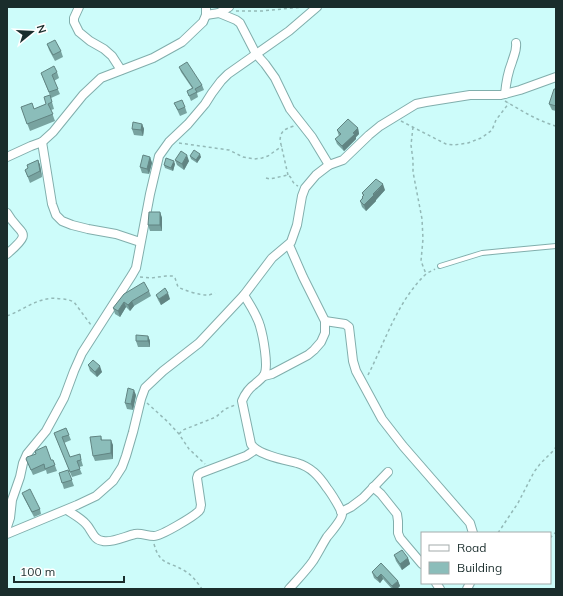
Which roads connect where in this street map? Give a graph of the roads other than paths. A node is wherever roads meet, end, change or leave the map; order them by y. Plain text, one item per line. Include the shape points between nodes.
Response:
1 (80, 7) edge
2 (317, 7) edge
3 (225, 10) edge
4 (206, 11) edge
5 (516, 43) dead end
6 (256, 54) junction
7 (121, 70) junction
8 (556, 77) edge
9 (505, 94) junction
10 (42, 142) junction
11 (7, 157) edge
12 (329, 165) junction
13 (7, 213) edge
14 (140, 242) junction
15 (289, 245) junction
16 (556, 246) edge
17 (7, 254) edge
18 (440, 266) road end
19 (244, 295) junction
20 (325, 321) junction
21 (264, 376) junction
22 (255, 450) junction
23 (388, 472) dead end
24 (373, 487) junction
25 (9, 496) edge
26 (67, 510) junction
27 (341, 512) junction
28 (7, 527) edge
29 (473, 532) edge
30 (7, 534) edge
31 (421, 563) edge
32 (289, 589) edge

1 - 7 street via 74,18 79,32 112,56
2 - 6 street
3 - 4 street
3 - 6 street via 240,22
4 - 7 street via 202,22 177,45 153,58
5 - 9 street via 517,51 506,82
6 - 12 street via 271,71 290,109 312,137
6 - 14 street via 221,81 205,104 159,156
7 - 10 street via 101,78 83,94
8 - 9 street
9 - 12 street via 470,95 416,104 369,134 343,160
10 - 11 street
10 - 14 street via 56,215 72,225
12 - 15 street via 305,188 297,225
13 - 17 street via 21,230 23,238
14 - 25 street via 136,268 82,353 64,398 46,431 27,454 20,477
15 - 19 street via 272,258
15 - 20 street
16 - 18 lane via 482,253
19 - 21 street via 260,325 266,361
19 - 26 street via 199,343 145,388 122,468 113,481 96,496
20 - 21 street via 325,333 314,350 300,360
20 - 29 street via 349,327 356,371 382,419 470,523
21 - 22 street via 245,394 242,401 251,444
22 - 26 street via 198,475 200,509 162,534 138,534 102,542 92,535 86,524
22 - 27 street via 311,469 333,496
23 - 24 street
24 - 27 street via 363,498
24 - 31 street via 397,514 400,538
25 - 28 street via 10,518
26 - 30 street
27 - 32 street via 342,516 314,560

